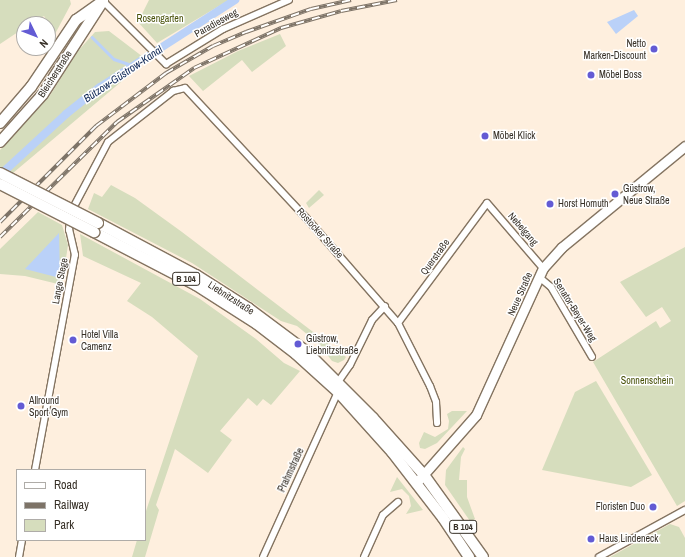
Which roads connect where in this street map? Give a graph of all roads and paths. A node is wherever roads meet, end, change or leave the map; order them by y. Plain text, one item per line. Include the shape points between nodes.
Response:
1 (103, 0) edge
2 (289, 0) edge
3 (177, 89) joint
4 (0, 123) edge
5 (0, 142) edge
6 (685, 146) edge
7 (0, 173) edge
8 (0, 184) edge
9 (487, 203) joint
10 (96, 228) junction
11 (541, 273) junction
12 (385, 306) junction
13 (398, 323) junction
14 (592, 357) dead end
15 (338, 382) junction
16 (338, 392) junction
17 (437, 423) dead end
18 (35, 469) edge
19 (424, 475) junction
20 (416, 483) junction
21 (398, 502) dead end
22 (685, 510) edge
23 (22, 541) edge
24 (19, 557) edge
25 (263, 557) edge
26 (364, 557) edge
27 (469, 557) edge
28 (482, 557) edge
29 (599, 557) edge

1 - 2 street, Paradiesweg via 166,64 223,29
1 - 4 main road, Bleicherstraße via 76,20 31,87
1 - 5 main road, Bleicherstraße via 35,104
3 - 12 street, Rostocker Straße via 189,90
3 - 18 street, Lange Stege via 108,142 71,212 69,230 75,255
6 - 11 main road, Neue Straße via 562,248
7 - 10 main road, Liebnitzstraße / B 104, bridge
8 - 10 main road, Liebnitzstraße / B 104, bridge
9 - 11 street, Nebelgang
9 - 13 street, Querstraße
10 - 15 main road, Liebnitzstraße / B 104 via 190,271 242,304 298,344
10 - 16 main road, Liebnitzstraße / B 104 via 242,314 296,354
11 - 14 street, Senator-Beyer-Weg
11 - 19 main road, Neue Straße via 476,415
12 - 13 street, Rostocker Straße
12 - 15 street via 372,320 350,365
13 - 17 street, Rostocker Straße via 436,402
15 - 19 main road, Liebnitzstraße / B 104
16 - 20 main road, Liebnitzstraße / B 104
16 - 25 street, Prahmstraße
19 - 20 main road, Neue Straße
19 - 28 main road, B 104
20 - 27 main road, B 104
21 - 26 street via 383,515
22 - 29 street
23 - 24 street

